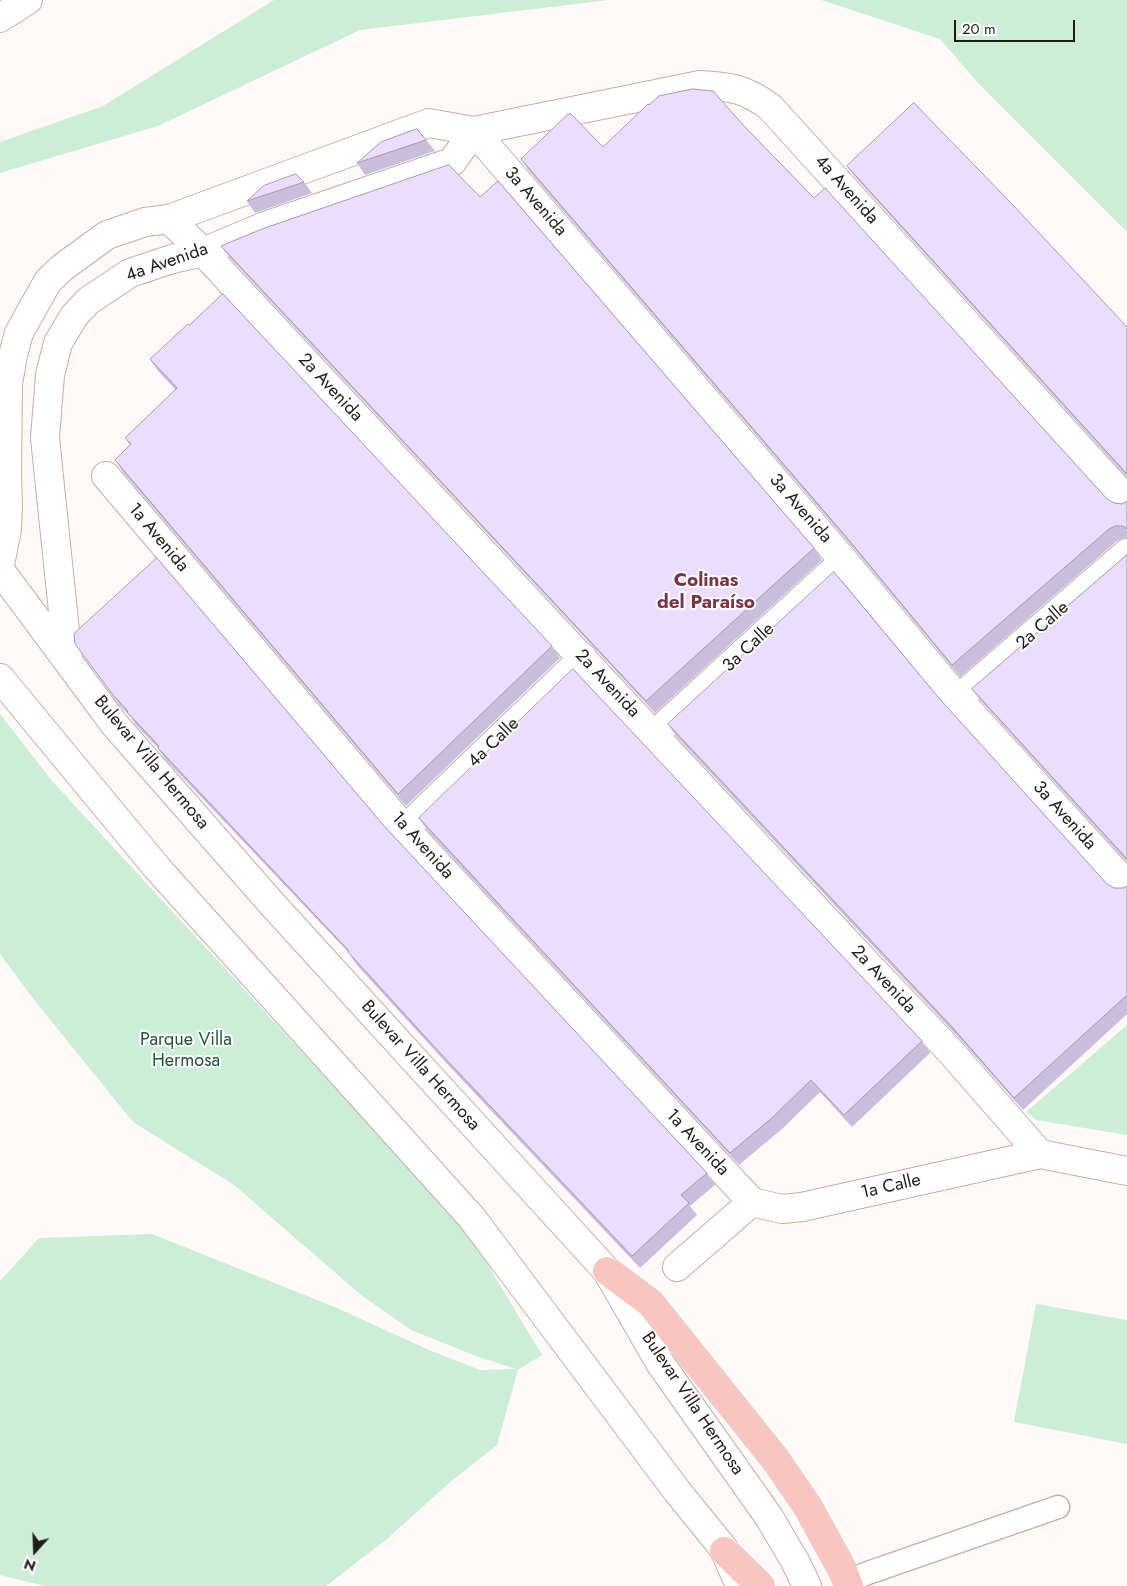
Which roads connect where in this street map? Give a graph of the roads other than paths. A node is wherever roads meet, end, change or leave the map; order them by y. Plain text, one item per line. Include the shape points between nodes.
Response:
1 (28, 0) edge
2 (0, 18) edge
3 (474, 131) junction
4 (169, 219) junction
5 (203, 252) junction
6 (106, 476) dead end
7 (1127, 500) edge
8 (1127, 553) edge
9 (844, 561) junction
10 (0, 565) edge
11 (0, 570) edge
12 (583, 658) junction
13 (68, 660) junction
14 (0, 678) edge
15 (958, 699) junction
16 (654, 735) junction
17 (405, 829) junction
18 (1127, 885) edge
19 (1040, 1154) junction
20 (1127, 1171) edge
21 (752, 1202) junction
22 (677, 1267) dead end
23 (607, 1270) junction
24 (1058, 1506) dead end
25 (724, 1551) junction
26 (848, 1584) edge
27 (740, 1586) edge
28 (760, 1586) edge
29 (807, 1586) edge

1 - 2 street
3 - 4 street, 4a Avenida via 429,123
3 - 5 street, 4a Avenida via 452,162 265,226
3 - 7 street, 4a Avenida via 700,85 729,86 755,96 770,107 811,151
3 - 9 street, 3a Avenida
4 - 5 street, 2a Avenida
4 - 10 street, 4a Avenida via 145,222 107,235 63,266 48,281 19,333 8,384 7,530
5 - 12 street, 2a Avenida
5 - 13 street, 4a Avenida via 130,274 88,301 74,316 58,343 50,375 45,438
6 - 17 street, 1a Avenida
8 - 15 street, 2a Calle
9 - 15 street, 3a Avenida
9 - 16 street, 3a Calle
11 - 13 street, Bulevar Villa Hermosa
12 - 16 street, 2a Avenida
12 - 17 street, 4a Calle
13 - 23 street, Bulevar Villa Hermosa via 115,725 273,906
14 - 25 street via 158,869 472,1218
15 - 18 street, 3a Avenida
16 - 19 street, 2a Avenida via 950,1051
17 - 21 street, 1a Avenida
19 - 20 street, 1a Calle
19 - 21 street, 1a Calle via 802,1207 782,1209
21 - 22 street
23 - 26 main road via 650,1303 775,1459 808,1507
23 - 29 street, Bulevar Villa Hermosa via 660,1363 770,1517
24 - 26 lane via 865,1574
25 - 27 street
25 - 28 main road

